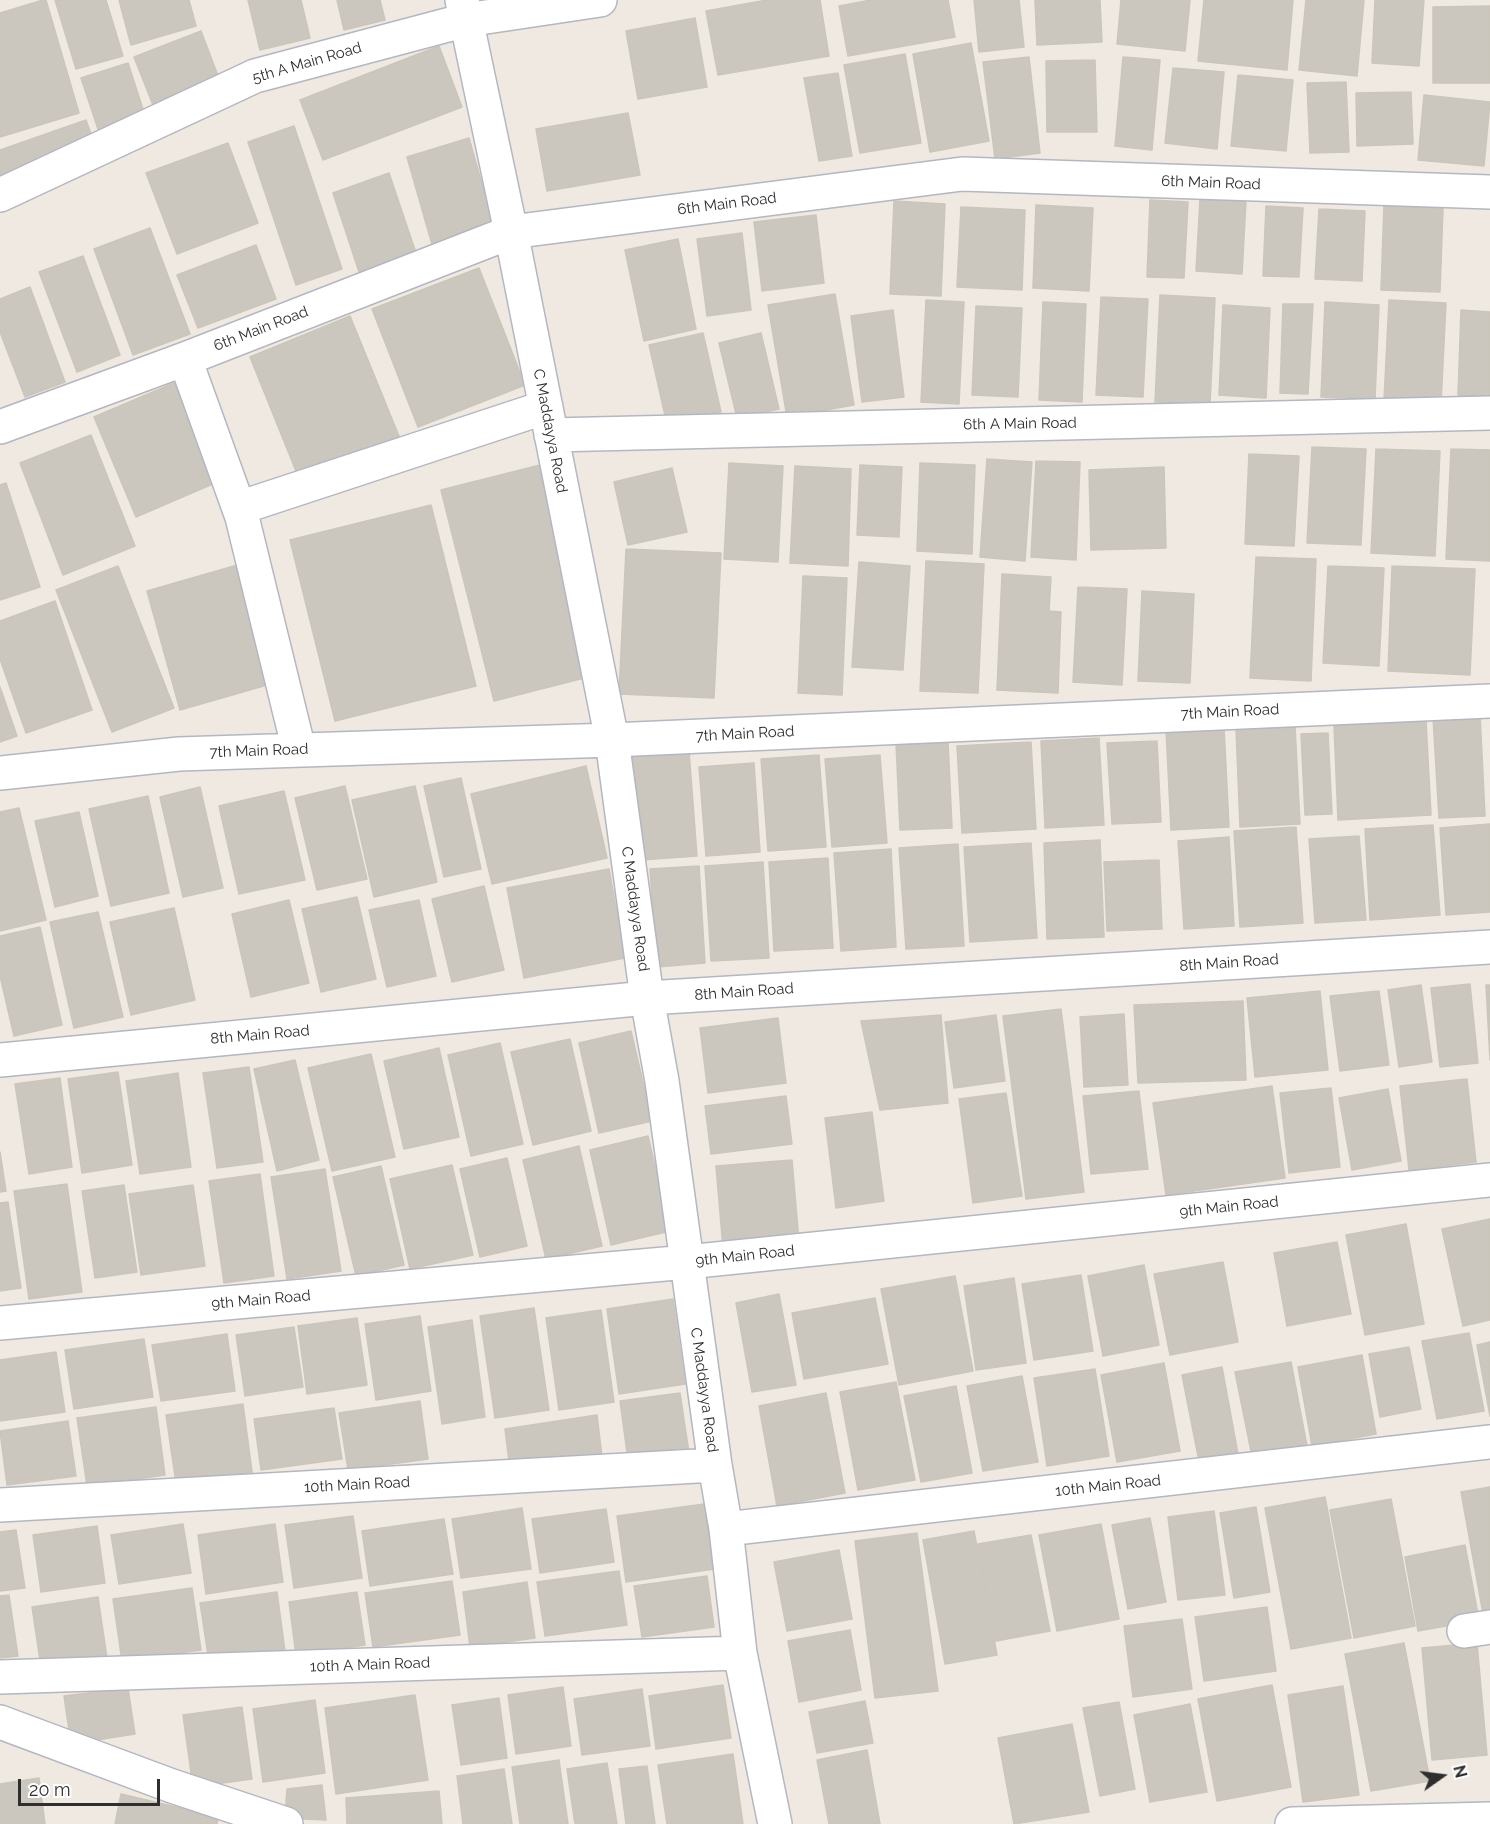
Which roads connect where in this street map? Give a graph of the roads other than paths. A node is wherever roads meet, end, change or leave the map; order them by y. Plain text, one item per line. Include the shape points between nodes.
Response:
1 (600, 0) edge
2 (464, 10) edge
3 (1490, 192) edge
4 (0, 195) edge
5 (511, 232) junction
6 (185, 359) junction
7 (1490, 413) edge
8 (548, 421) junction
9 (0, 428) edge
10 (238, 508) junction
11 (1490, 701) edge
12 (612, 740) junction
13 (299, 750) junction
14 (0, 773) edge
15 (1490, 947) edge
16 (647, 998) junction
17 (0, 1060) edge
18 (1490, 1180) edge
19 (687, 1262) junction
20 (0, 1323) edge
21 (1490, 1442) edge
22 (714, 1465) junction
23 (0, 1505) edge
24 (726, 1529) junction
25 (740, 1653) junction
26 (0, 1677) edge
27 (0, 1722) edge
28 (1490, 1819) edge
29 (286, 1824) edge
30 (775, 1824) edge
31 (1293, 1824) edge

1 - 2 street, 5th A Main Road
2 - 4 street, 5th A Main Road via 255,76
2 - 5 street, C Maddayya Road
3 - 5 street, 6th Main Road via 962,174
5 - 6 street, 6th Main Road
5 - 8 street, C Maddayya Road
6 - 9 street, 6th Main Road
6 - 10 street
7 - 8 street, 6th A Main Road
8 - 10 street, 6th A Main Road
8 - 12 street, C Maddayya Road
10 - 13 street
11 - 12 street, 7th Main Road
12 - 13 street, 7th Main Road
12 - 16 street, C Maddayya Road
13 - 14 street, 7th Main Road via 179,754
15 - 16 street, 8th Main Road
16 - 17 street, 8th Main Road
16 - 19 street, C Maddayya Road
18 - 19 street, 9th Main Road
19 - 20 street, 9th Main Road
19 - 22 street, C Maddayya Road
21 - 24 street, 10th Main Road
22 - 23 street, 10th Main Road
22 - 24 street, C Maddayya Road
24 - 25 street, C Maddayya Road
25 - 26 street, 10th A Main Road
25 - 30 street, C Maddayya Road
27 - 29 street
28 - 31 street

